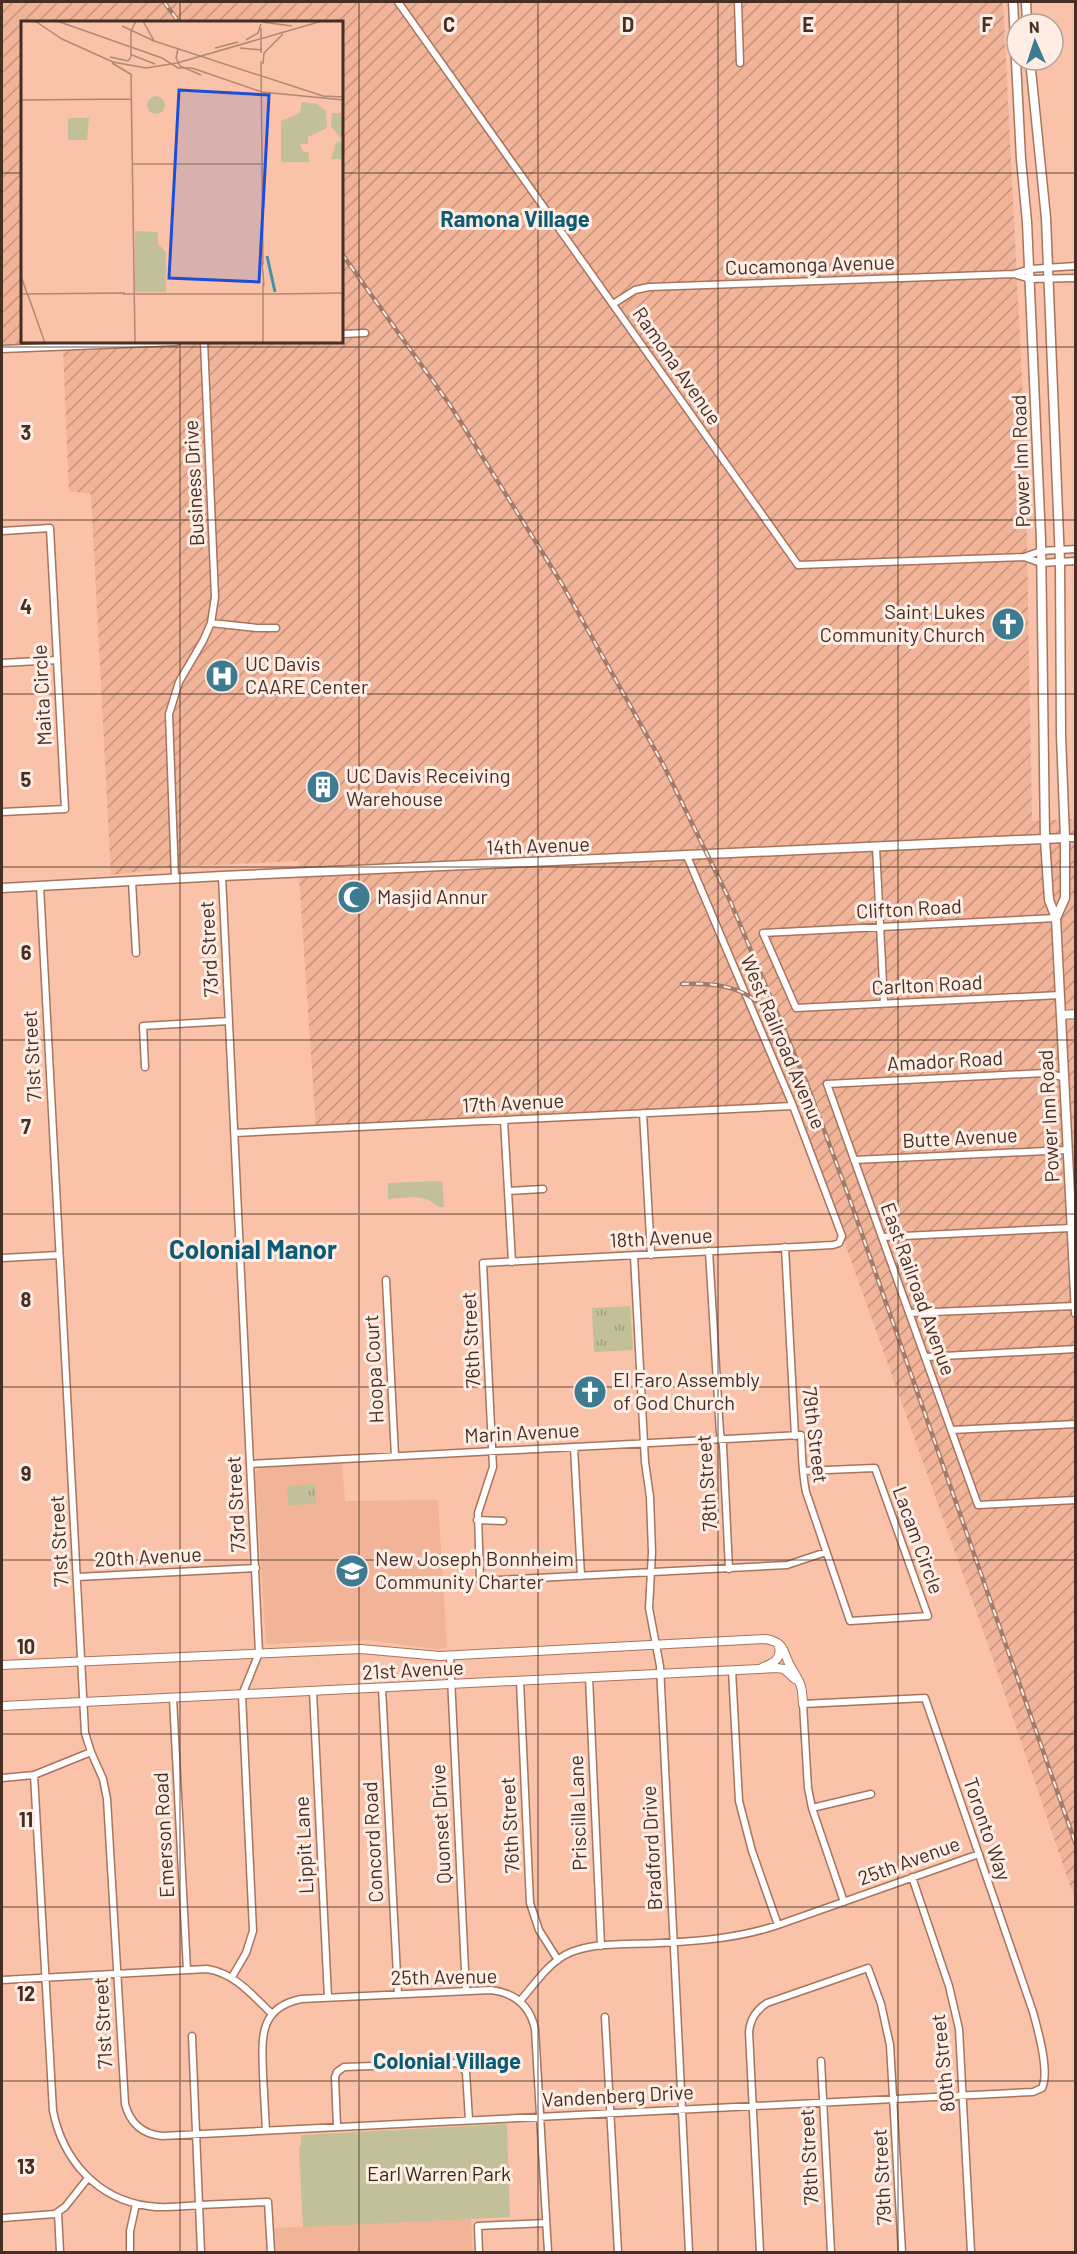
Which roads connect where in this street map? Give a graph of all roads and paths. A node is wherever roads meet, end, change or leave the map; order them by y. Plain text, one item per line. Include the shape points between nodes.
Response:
1 (398, 2) edge
2 (738, 2) edge
3 (1013, 2) edge
4 (740, 63) dead end
5 (1031, 72) edge
6 (1076, 266) edge
7 (1048, 268) junction
8 (1030, 269) junction
9 (1014, 274) junction
10 (1076, 278) edge
11 (1030, 279) junction
12 (1048, 279) junction
13 (613, 304) junction
14 (365, 333) dead end
15 (344, 334) edge
16 (126, 344) edge
17 (204, 344) edge
18 (2, 349) edge
19 (2, 531) edge
20 (1076, 549) edge
21 (1060, 550) junction
22 (1041, 551) junction
23 (1024, 557) junction
24 (1076, 561) edge
25 (1060, 562) junction
26 (1041, 563) junction
27 (212, 623) junction
28 (276, 628) dead end
29 (57, 660) junction
30 (2, 663) edge
31 (2, 812) edge
32 (1065, 838) junction
33 (1076, 838) edge
34 (1045, 840) junction
35 (876, 847) junction
36 (687, 856) junction
37 (222, 876) junction
38 (175, 878) junction
39 (132, 881) junction
40 (40, 886) junction
41 (2, 888) edge
42 (1056, 918) junction
43 (880, 927) junction
44 (136, 953) dead end
45 (1060, 995) junction
46 (884, 1003) junction
47 (796, 1008) joint
48 (1076, 1014) edge
49 (1061, 1015) junction
50 (229, 1021) junction
51 (145, 1067) dead end
52 (1064, 1077) junction
53 (827, 1084) joint
54 (793, 1106) junction
55 (643, 1113) junction
56 (504, 1120) junction
57 (235, 1133) junction
58 (1067, 1150) junction
59 (854, 1160) junction
60 (543, 1189) dead end
61 (508, 1191) junction
62 (1071, 1228) junction
63 (882, 1237) junction
64 (839, 1242) joint
65 (785, 1248) junction
66 (709, 1251) junction
67 (60, 1255) junction
68 (651, 1255) junction
69 (634, 1256) junction
70 (2, 1258) edge
71 (512, 1262) junction
72 (483, 1263) joint
73 (1075, 1274) edge
74 (386, 1280) dead end
75 (1075, 1306) edge
76 (909, 1313) junction
77 (1076, 1313) edge
78 (1076, 1349) edge
79 (925, 1357) junction
80 (1076, 1424) edge
81 (951, 1430) junction
82 (795, 1436) junction
83 (722, 1440) junction
84 (644, 1444) junction
85 (574, 1447) junction
86 (492, 1451) junction
87 (395, 1456) junction
88 (251, 1464) junction
89 (803, 1471) junction
90 (1076, 1500) edge
91 (477, 1520) junction
92 (502, 1521) dead end
93 (826, 1552) junction
94 (256, 1568) junction
95 (729, 1569) junction
96 (650, 1573) junction
97 (581, 1576) junction
98 (77, 1577) junction
99 (849, 1620) joint
100 (778, 1643) junction
101 (655, 1646) junction
102 (259, 1653) junction
103 (450, 1656) junction
104 (82, 1662) junction
105 (2, 1665) edge
106 (759, 1669) junction
107 (732, 1670) junction
108 (660, 1674) junction
109 (589, 1677) junction
110 (520, 1681) junction
111 (450, 1684) junction
112 (801, 1687) junction
113 (382, 1688) junction
114 (313, 1691) junction
115 (242, 1695) junction
116 (173, 1698) junction
117 (84, 1702) junction
118 (803, 1704) junction
119 (2, 1706) edge
120 (91, 1752) junction
121 (34, 1774) junction
122 (2, 1778) edge
123 (872, 1794) dead end
124 (812, 1808) junction
125 (979, 1854) junction
126 (912, 1877) junction
127 (844, 1902) junction
128 (778, 1925) junction
129 (674, 1942) junction
130 (601, 1946) junction
131 (558, 1960) junction
132 (187, 1970) junction
133 (117, 1974) junction
134 (232, 1977) junction
135 (46, 1978) junction
136 (2, 1980) edge
137 (466, 1991) junction
138 (398, 1994) junction
139 (328, 1998) junction
140 (520, 2001) junction
141 (272, 2014) junction
142 (605, 2017) dead end
143 (192, 2036) dead end
144 (821, 2061) dead end
145 (1042, 2088) joint
146 (964, 2096) junction
147 (894, 2099) junction
148 (823, 2103) junction
149 (753, 2106) junction
150 (682, 2110) junction
151 (610, 2113) junction
152 (540, 2117) junction
153 (469, 2120) junction
154 (337, 2127) junction
155 (266, 2131) junction
156 (196, 2134) junction
157 (88, 2178) junction
158 (136, 2204) junction
159 (198, 2205) junction
160 (58, 2213) junction
161 (2, 2218) edge
162 (546, 2223) junction
163 (60, 2253) edge
164 (130, 2253) edge
165 (201, 2253) edge
166 (271, 2253) edge
167 (479, 2253) edge
168 (548, 2253) edge
169 (618, 2253) edge
170 (689, 2253) edge
171 (760, 2253) edge
172 (831, 2253) edge
173 (902, 2253) edge
174 (971, 2253) edge

1 - 13 street, Ramona Avenue
2 - 4 street
3 - 8 main road, Power Inn Road
5 - 7 main road, Power Inn Road
6 - 7 street, Cucamonga Avenue
7 - 8 street, Cucamonga Avenue
7 - 12 main road, Power Inn Road
8 - 9 street, Cucamonga Avenue
8 - 11 main road, Power Inn Road
9 - 11 street, Cucamonga Avenue
9 - 13 street, Cucamonga Avenue via 649,287 635,290
10 - 12 street, Cucamonga Avenue
11 - 12 street, Cucamonga Avenue
11 - 22 main road, Power Inn Road
12 - 21 main road, Power Inn Road
13 - 23 street, Ramona Avenue via 798,565
14 - 15 street
16 - 18 street
17 - 27 street, Business Drive via 215,597
19 - 29 street, Maita Circle via 50,528
20 - 21 street, Ramona Avenue
21 - 22 street, Ramona Avenue
21 - 25 main road, Power Inn Road
22 - 23 street, Ramona Avenue
22 - 26 main road, Power Inn Road
23 - 26 street, Ramona Avenue
24 - 25 street, Ramona Avenue
25 - 26 street, Ramona Avenue
25 - 32 main road, Power Inn Road
26 - 34 main road, Power Inn Road
27 - 28 street
27 - 38 street, Business Drive via 179,682 169,714
29 - 30 street
29 - 31 street, Maita Circle via 65,809
32 - 33 street, 14th Avenue
32 - 34 main road, 14th Avenue
32 - 42 main road, Power Inn Road via 1065,898
34 - 35 main road, 14th Avenue
34 - 42 main road, Power Inn Road via 1049,900
35 - 36 main road, 14th Avenue
35 - 43 street
36 - 37 main road, 14th Avenue
36 - 54 street, West Railroad Avenue
37 - 38 main road, 14th Avenue
37 - 50 street, 73rd Street
38 - 39 main road, 14th Avenue
39 - 40 main road, 14th Avenue
39 - 44 street
40 - 41 main road, 14th Avenue
40 - 67 street, 71st Street
42 - 43 street, Clifton Road
42 - 45 main road, Power Inn Road
43 - 46 street
43 - 47 street, Clifton Road via 763,933
45 - 46 street, Carlton Road
45 - 49 main road, Power Inn Road
46 - 47 street, Carlton Road
48 - 49 street
49 - 52 main road, Power Inn Road
50 - 51 street, 73rd Street via 142,1026
50 - 57 street, 73rd Street
52 - 53 street, Amador Road via 1046,1073
52 - 58 main road, Power Inn Road
53 - 59 street, East Railroad Avenue
54 - 55 street, 17th Avenue
54 - 64 street, West Railroad Avenue via 840,1230
55 - 56 street, 17th Avenue
55 - 68 street
56 - 57 street, 17th Avenue
56 - 61 street
57 - 88 street, 73rd Street
58 - 59 street, Butte Avenue
58 - 62 main road, Power Inn Road
59 - 63 street, East Railroad Avenue
60 - 61 street
61 - 71 street
62 - 63 street
62 - 73 main road, Power Inn Road
63 - 76 street, East Railroad Avenue
64 - 65 street, 18th Avenue
65 - 66 street, 18th Avenue
65 - 82 street, 79th Street
66 - 68 street, 18th Avenue
66 - 83 street, 78th Street
67 - 70 street
67 - 98 street, 71st Street
68 - 69 street, 18th Avenue
69 - 71 street, 18th Avenue
69 - 84 street, Bradford Drive
71 - 72 street, 18th Avenue
72 - 86 street, 76th Street
73 - 75 main road, Power Inn Road
74 - 87 street, Hoopa Court
75 - 76 street
75 - 77 main road, Power Inn Road
76 - 79 street, East Railroad Avenue
78 - 79 street
79 - 81 street, East Railroad Avenue
80 - 81 street
81 - 90 street, East Railroad Avenue via 978,1505
82 - 83 street, Marin Avenue
82 - 89 street, 79th Street via 801,1435
83 - 84 street, Marin Avenue
83 - 95 street, 78th Street
84 - 85 street, Marin Avenue
84 - 96 street, Bradford Drive via 650,1497
85 - 86 street, Marin Avenue
85 - 97 street
86 - 87 street, Marin Avenue
86 - 91 street, 76th Street via 492,1475
87 - 88 street, Marin Avenue
88 - 94 street, 73rd Street
89 - 93 street, 79th Street
89 - 99 street, Lacam Circle via 875,1468 928,1616
91 - 92 street
91 - 97 street, 76th Street via 480,1581
93 - 95 street via 787,1565
93 - 99 street, 79th Street
94 - 98 street, 20th Avenue
94 - 102 street, 73rd Street
95 - 96 street
96 - 97 street
96 - 101 street, Bradford Drive via 649,1608
98 - 104 street, 71st Street
100 - 101 street, 21st Avenue via 758,1639
100 - 106 street via 778,1659
100 - 112 street
101 - 103 street, 21st Avenue
101 - 108 street, Bradford Drive
102 - 103 street, 21st Avenue via 361,1649
102 - 104 street, 21st Avenue
102 - 115 street, 73rd Street
103 - 111 street, Quonset Drive
104 - 105 street, 21st Avenue
104 - 117 street, 71st Street
106 - 107 street, 21st Avenue
106 - 112 street, 21st Avenue via 784,1670
107 - 108 street, 21st Avenue
107 - 128 street via 739,1802
108 - 109 street, 21st Avenue
108 - 129 street, Bradford Drive
109 - 110 street, 21st Avenue
109 - 130 street, Priscilla Lane
110 - 111 street, 21st Avenue
110 - 131 street, 76th Street via 530,1903 539,1930
111 - 113 street, 21st Avenue
111 - 137 street, Quonset Drive
112 - 118 street
113 - 114 street, 21st Avenue
113 - 138 street, Concord Road
114 - 115 street, 21st Avenue
114 - 139 street, Lippit Lane
115 - 116 street, 21st Avenue
115 - 134 street, 73rd Street via 254,1920 250,1943
116 - 117 street, 21st Avenue
116 - 132 street, Emerson Road
117 - 119 street, 21st Avenue
117 - 120 street, 71st Street
118 - 124 street via 806,1774
118 - 125 street, Toronto Way via 925,1698
120 - 121 street
120 - 133 street, 71st Street via 105,1790
121 - 122 street
121 - 135 street
123 - 124 street
124 - 127 street
125 - 126 street, 25th Avenue
125 - 145 street, Toronto Way via 1038,2028 1045,2080
126 - 127 street, 25th Avenue
126 - 146 street, 80th Street via 955,2007
127 - 128 street, 25th Avenue
128 - 129 street, 25th Avenue via 727,1938
129 - 130 street, 25th Avenue
129 - 150 street, Bradford Drive
130 - 131 street, 25th Avenue via 576,1950
131 - 140 street, 25th Avenue
132 - 133 street
132 - 134 street via 216,1970
133 - 135 street
133 - 156 street, 71st Street via 125,2104 130,2118 140,2129 154,2135
134 - 141 street
135 - 136 street
135 - 157 street via 56,2125 72,2159
137 - 138 street, 25th Avenue
137 - 140 street, 25th Avenue via 501,1991
138 - 139 street, 25th Avenue
139 - 141 street, 25th Avenue via 292,2001
140 - 152 street via 530,2013 535,2029
141 - 155 street via 262,2042
142 - 151 street
143 - 156 street
144 - 148 street, 78th Street
145 - 146 street, Vandenberg Drive via 1033,2092
146 - 147 street, Vandenberg Drive
146 - 174 street, 80th Street
147 - 148 street, Vandenberg Drive
147 - 149 street, 79th Street via 886,2024 868,1968 767,2003 757,2011 749,2032
147 - 173 street, 79th Street
148 - 149 street, Vandenberg Drive
148 - 172 street, 78th Street
149 - 150 street, Vandenberg Drive
149 - 171 street
150 - 151 street, Vandenberg Drive
150 - 170 street, Bradford Drive
151 - 152 street, Vandenberg Drive
151 - 169 street
152 - 153 street, Vandenberg Drive
152 - 162 street
153 - 154 street, Vandenberg Drive
153 - 154 street via 466,2072 458,2063 355,2067 340,2069 335,2077
154 - 155 street, Vandenberg Drive
155 - 156 street, Vandenberg Drive
156 - 159 street
157 - 158 street via 110,2194
157 - 160 street
158 - 159 street
158 - 164 street
159 - 165 street
159 - 166 street via 268,2202
160 - 161 street
160 - 163 street
162 - 167 street via 478,2226
162 - 168 street

